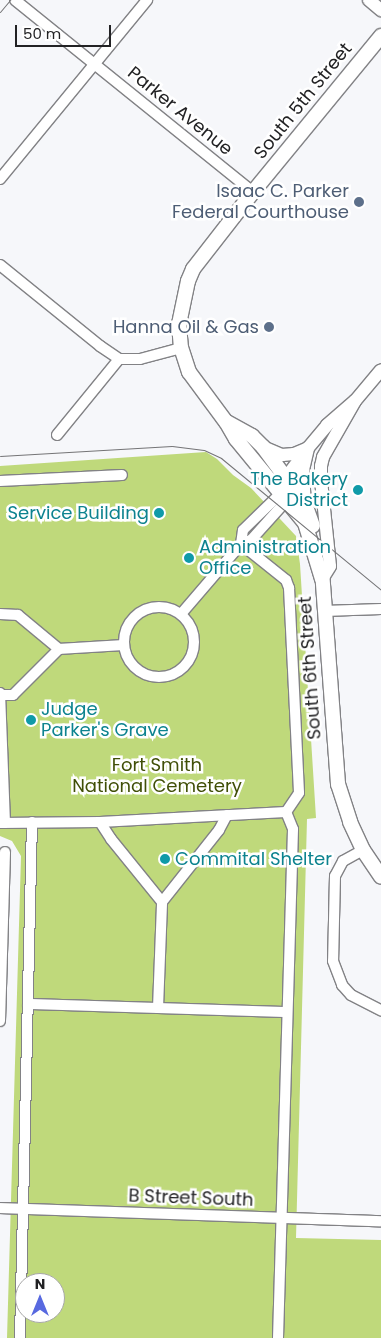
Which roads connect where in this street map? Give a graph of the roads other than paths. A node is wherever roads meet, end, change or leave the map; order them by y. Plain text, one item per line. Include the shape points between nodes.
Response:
1 (15, 0) edge
2 (147, 0) edge
3 (369, 0) edge
4 (381, 10) edge
5 (381, 36) edge
6 (95, 63) junction
7 (0, 179) edge
8 (253, 192) junction
9 (0, 265) edge
10 (181, 348) junction
11 (119, 359) junction
12 (381, 370) edge
13 (355, 400) junction
14 (226, 422) junction
15 (57, 435) dead end
16 (263, 447) junction
17 (308, 448) junction
18 (122, 475) dead end
19 (0, 480) edge
20 (285, 491) junction
21 (304, 504) junction
22 (305, 523) junction
23 (241, 544) junction
24 (322, 579) junction
25 (381, 608) edge
26 (324, 611) junction
27 (0, 614) edge
28 (181, 614) junction
29 (123, 645) junction
30 (60, 649) junction
31 (0, 694) edge
32 (286, 812) junction
33 (227, 815) junction
34 (32, 822) junction
35 (100, 822) junction
36 (2, 823) edge
37 (363, 850) junction
38 (5, 852) dead end
39 (381, 877) edge
40 (162, 902) junction
41 (28, 1004) junction
42 (158, 1008) junction
43 (381, 1010) edge
44 (287, 1012) junction
45 (0, 1021) edge
46 (0, 1208) edge
47 (23, 1209) junction
48 (282, 1217) junction
49 (381, 1221) edge
50 (20, 1338) edge
51 (278, 1338) edge

1 - 6 street, Parker Avenue
2 - 6 street
3 - 4 street
5 - 8 main road, South 5th Street
6 - 7 street
6 - 8 street, Parker Avenue
8 - 10 main road, South 5th Street via 193,269 179,324
9 - 11 street
10 - 11 street via 140,359
10 - 14 main road, South 5th Street via 189,372
11 - 15 street
12 - 13 street, South 6th Street
13 - 17 street, South 6th Street via 327,425
13 - 24 street, South 6th Street via 321,466 330,566
14 - 16 main road via 252,436
14 - 20 main road, South 5th Street via 236,439
16 - 17 street via 282,455
16 - 20 main road
17 - 20 street via 290,472
17 - 21 street, South 6th Street via 303,470
18 - 19 street
20 - 21 main road
20 - 22 main road
20 - 23 street via 244,530
21 - 22 street, South 6th Street
21 - 24 main road via 317,537 323,563
22 - 24 main road
23 - 28 street
23 - 32 street via 286,580 288,588 299,793
24 - 26 main road, South 6th Street
25 - 26 street
26 - 37 main road, South 6th Street via 338,784
27 - 30 street via 18,615
28 - 29 street via 162,607 142,611 128,624
28 - 29 street via 189,624 194,641 188,662 175,674 164,677 144,674 129,662
29 - 30 street
30 - 31 street via 13,695
31 - 36 street
32 - 33 street
32 - 44 street via 293,829
33 - 35 street
33 - 40 street via 219,830
34 - 35 street
34 - 36 street
34 - 41 street
35 - 40 street
37 - 39 main road, South 6th Street
37 - 43 street via 343,861 335,876 333,961 342,985 351,995
38 - 45 street
40 - 42 street
41 - 42 street
41 - 47 street
42 - 44 street
44 - 48 street
46 - 47 street, B Street South
47 - 48 street, B Street South
47 - 50 street
48 - 49 street, B Street South
48 - 51 street

